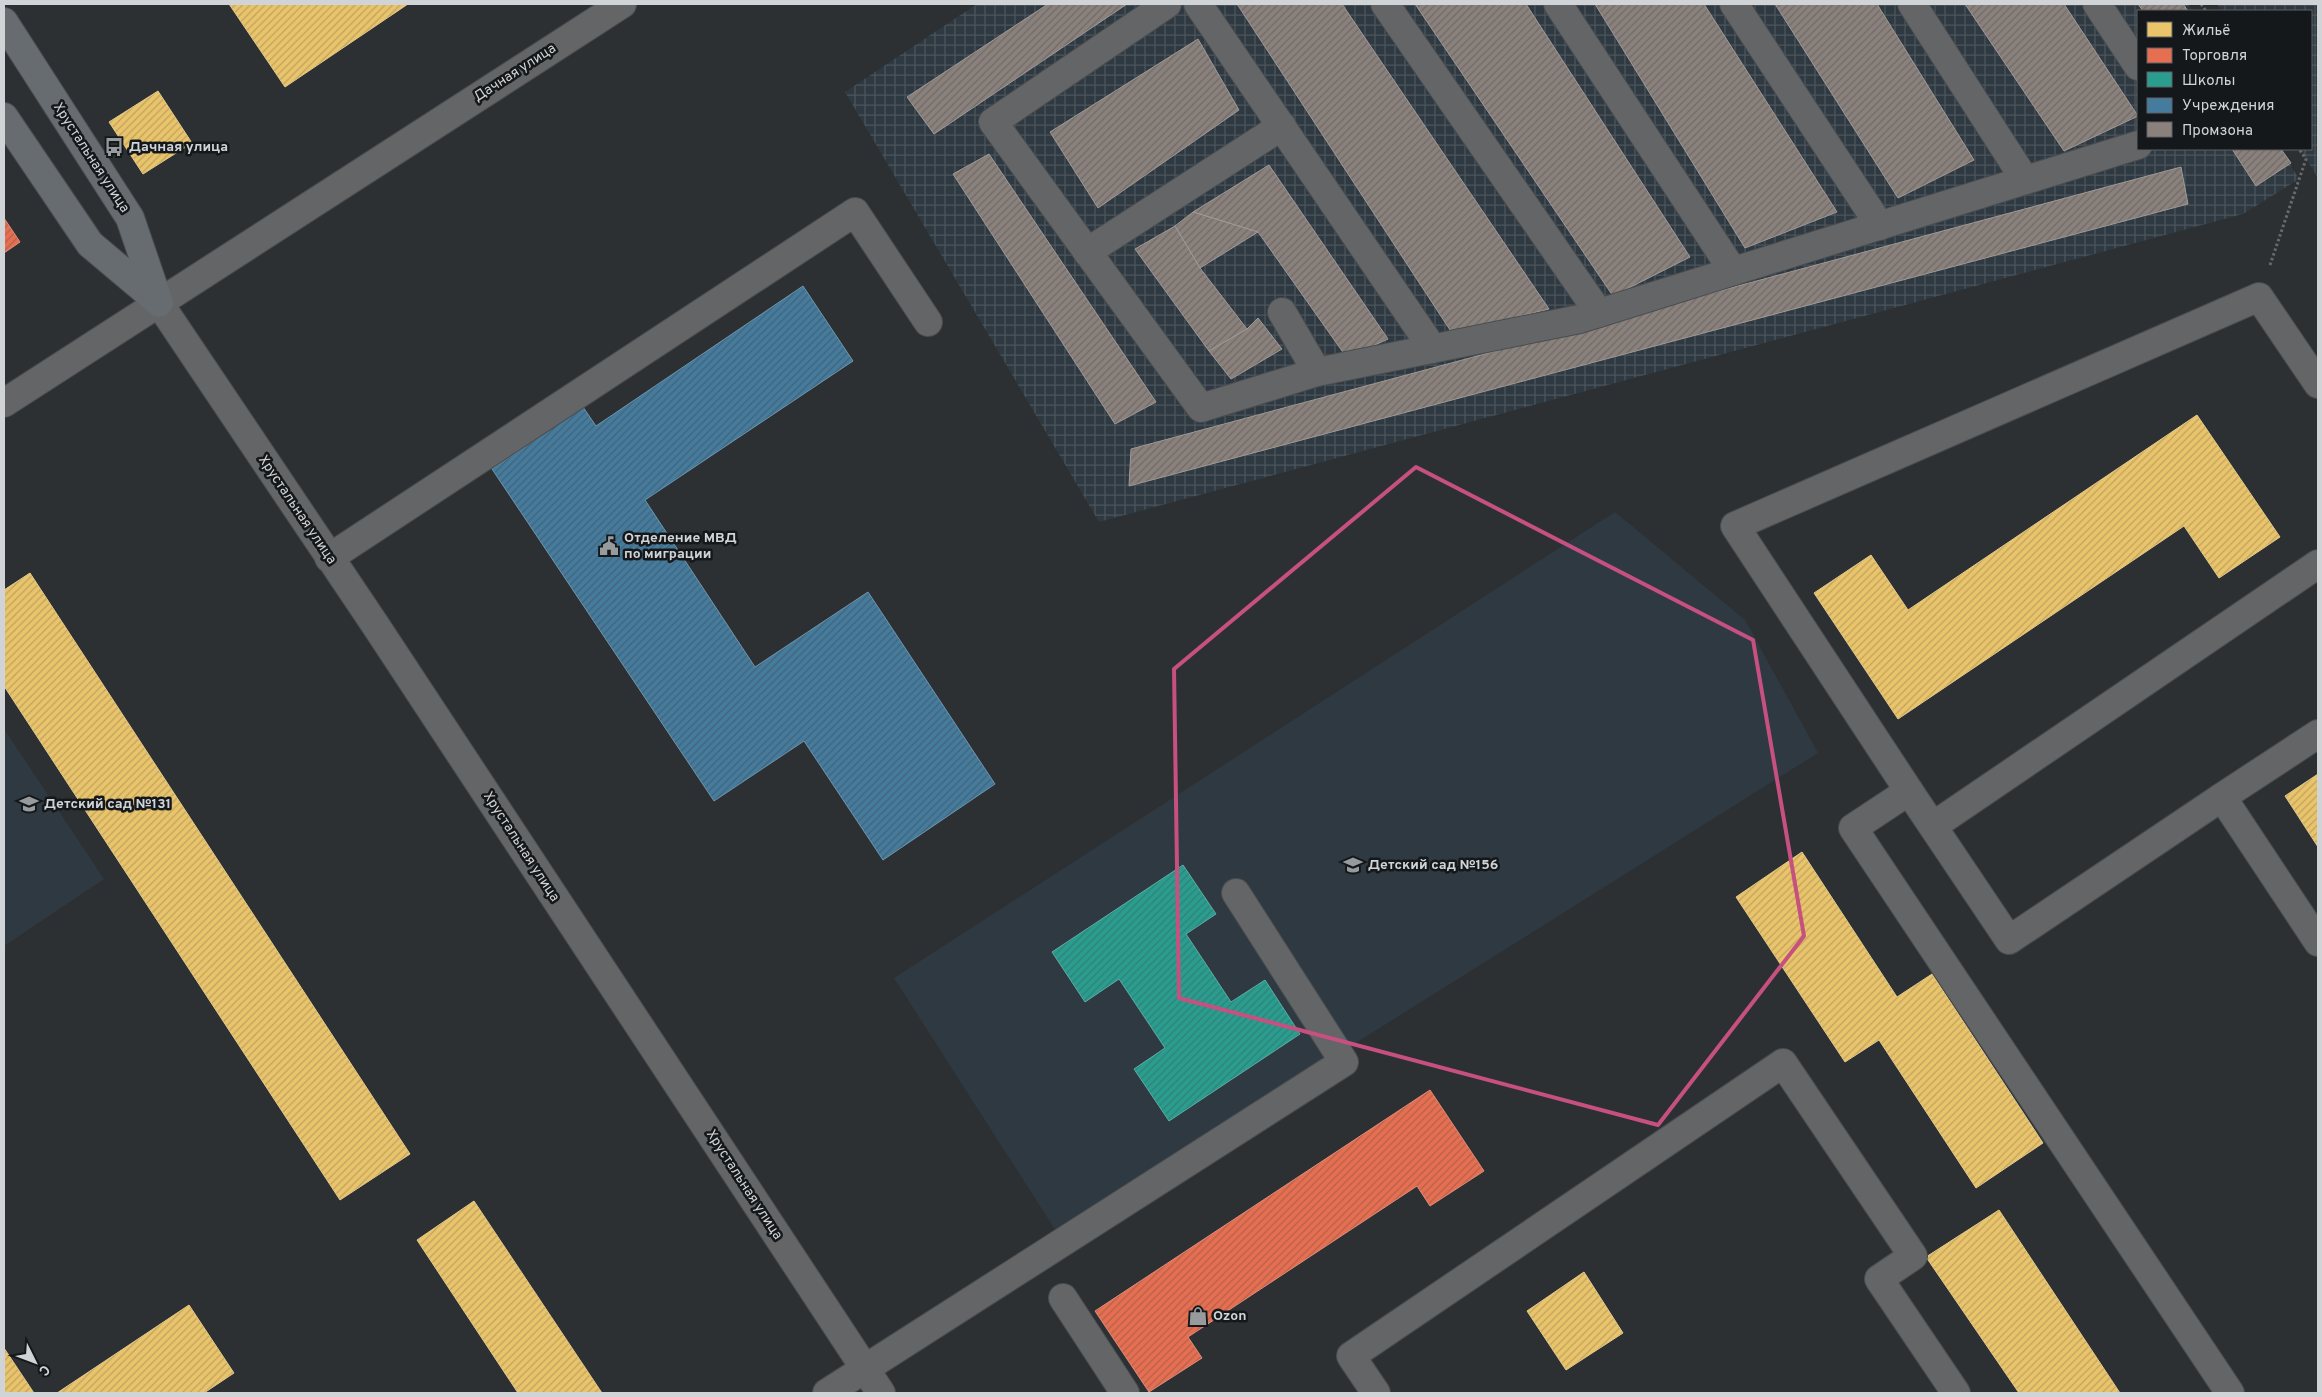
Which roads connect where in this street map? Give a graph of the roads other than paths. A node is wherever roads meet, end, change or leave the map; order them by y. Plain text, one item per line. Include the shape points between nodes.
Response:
1 (622, 4) edge
2 (1166, 4) edge
3 (1198, 4) edge
4 (1385, 4) edge
5 (1558, 4) edge
6 (1734, 4) edge
7 (1912, 4) edge
8 (2097, 4) edge
9 (4, 22) edge
10 (2137, 64) edge
11 (4, 118) edge
12 (1282, 126) junction
13 (2137, 145) edge
14 (2025, 180) junction
15 (1880, 226) junction
16 (1087, 252) junction
17 (1733, 271) junction
18 (159, 303) junction
19 (1282, 312) dead end
20 (1599, 314) junction
21 (928, 322) dead end
22 (1433, 349) junction
23 (1317, 372) junction
24 (2318, 384) edge
25 (4, 403) edge
26 (329, 558) junction
27 (2318, 564) edge
28 (2318, 734) edge
29 (1909, 791) junction
30 (2222, 797) junction
31 (1933, 826) junction
32 (1236, 893) dead end
33 (2318, 942) edge
34 (1063, 1298) dead end
35 (866, 1370) junction
36 (828, 1393) edge
37 (881, 1393) edge
38 (1125, 1393) edge
39 (1376, 1393) edge
40 (1956, 1393) edge
41 (2230, 1393) edge

1 - 18 street, Дачная улица
2 - 16 street via 993,122
3 - 12 street
4 - 20 street
5 - 17 street
6 - 15 street
7 - 14 street
8 - 10 street
9 - 18 main road, Хрустальная улица via 130,218
11 - 18 main road, Хрустальная улица via 90,244
12 - 16 street
12 - 22 street
13 - 14 street
14 - 15 street
15 - 17 street
16 - 23 street via 1201,408
17 - 20 street
18 - 25 street, Дачная улица
18 - 26 street, Хрустальная улица
19 - 23 street
20 - 22 street
21 - 26 street via 856,212
22 - 23 street
24 - 29 street via 2259,297 1734,526
26 - 35 street, Хрустальная улица
27 - 31 street
28 - 30 street
29 - 31 street
29 - 41 street via 1853,828
30 - 31 street via 2009,940
30 - 33 street
32 - 35 street via 1344,1062
34 - 38 street
35 - 36 street
35 - 37 street, Хрустальная улица
39 - 40 street via 1351,1356 1783,1063 1913,1256 1879,1280

